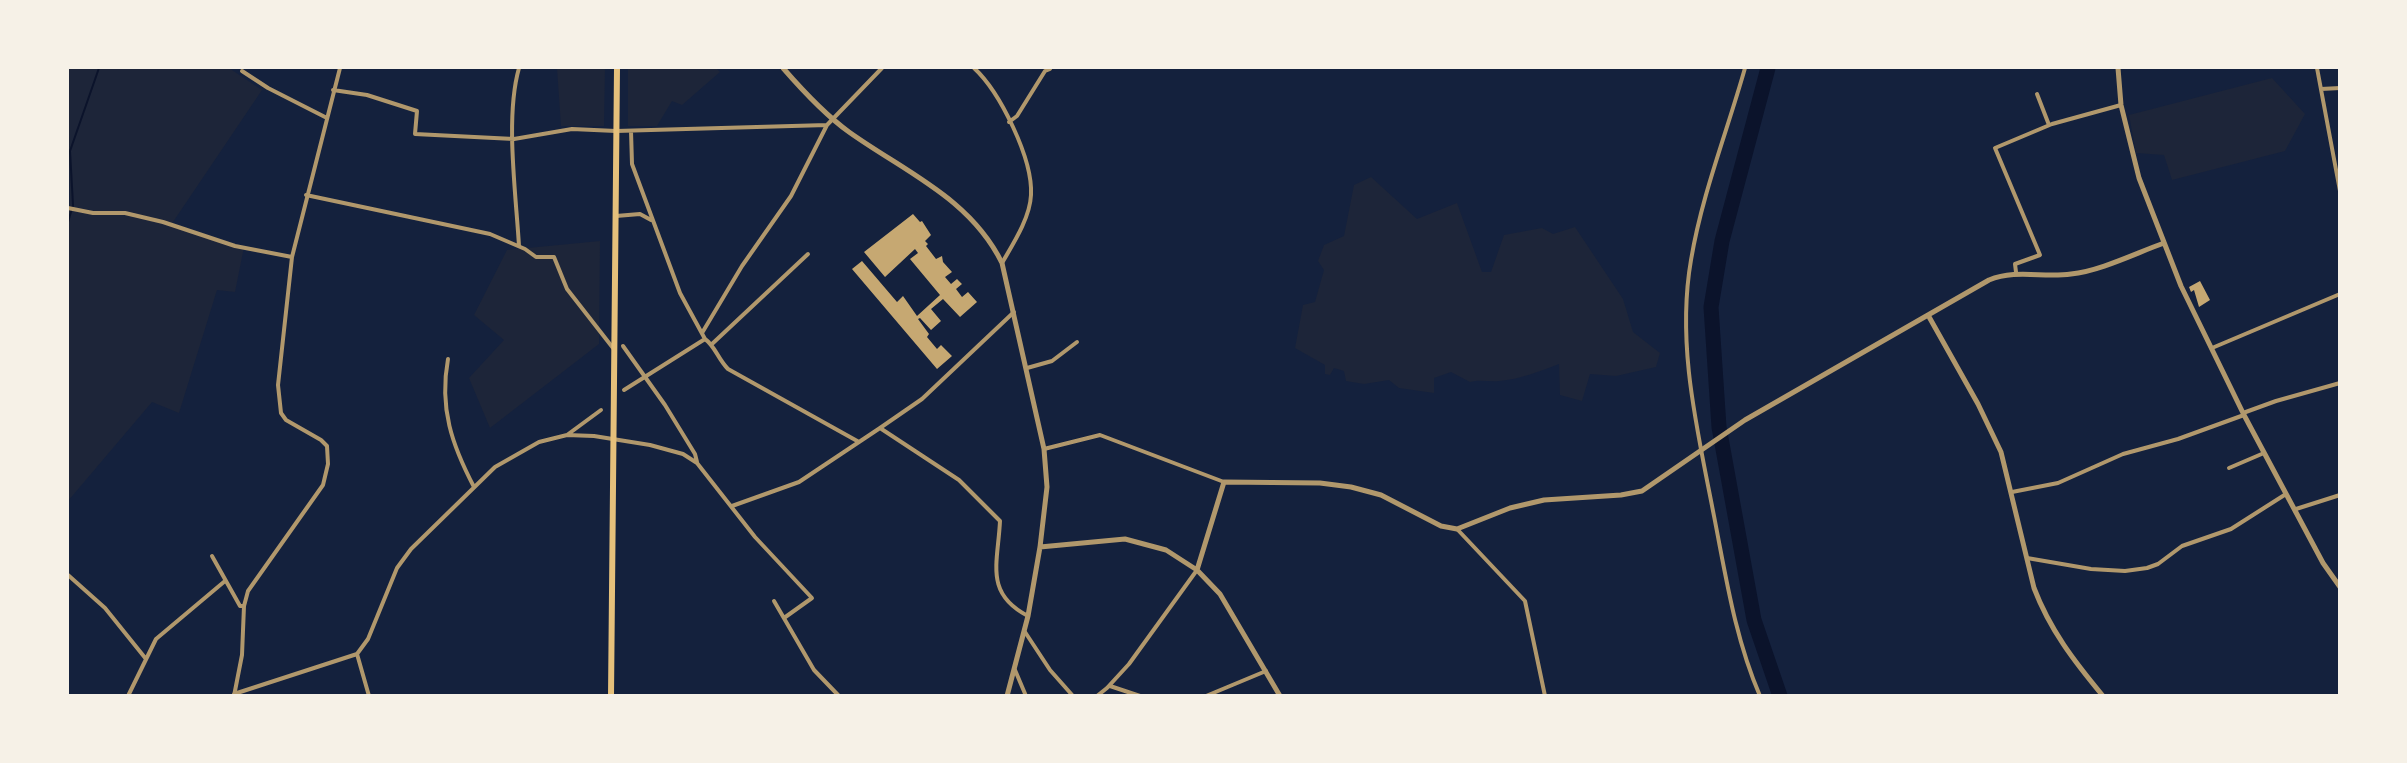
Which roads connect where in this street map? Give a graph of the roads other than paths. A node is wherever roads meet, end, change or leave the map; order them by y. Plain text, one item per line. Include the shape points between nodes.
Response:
1 (340, 68) edge
2 (519, 68) edge
3 (617, 68) edge
4 (783, 68) edge
5 (882, 68) edge
6 (976, 68) edge
7 (1745, 68) edge
8 (2118, 68) edge
9 (2317, 68) edge
10 (1050, 69) edge
11 (242, 71) dead end
12 (2340, 88) edge
13 (2321, 89) junction
14 (333, 90) junction
15 (2037, 94) dead end
16 (2121, 105) junction
17 (326, 117) junction
18 (833, 119) junction
19 (1009, 122) junction
20 (827, 125) junction
21 (2049, 125) junction
22 (616, 131) junction
23 (631, 131) junction
24 (514, 139) junction
25 (2340, 191) edge
26 (306, 195) junction
27 (71, 209) edge
28 (615, 216) junction
29 (652, 220) junction
30 (2164, 243) junction
31 (519, 246) junction
32 (808, 254) dead end
33 (292, 257) junction
34 (1002, 262) junction
35 (2016, 272) junction
36 (2340, 294) edge
37 (1014, 311) junction
38 (1928, 315) junction
39 (702, 334) junction
40 (705, 339) junction
41 (1077, 342) dead end
42 (712, 344) junction
43 (623, 346) dead end
44 (613, 348) junction
45 (2212, 348) junction
46 (448, 359) dead end
47 (1027, 368) junction
48 (644, 376) junction
49 (2340, 383) edge
50 (624, 390) dead end
51 (601, 410) dead end
52 (2244, 414) junction
53 (880, 428) junction
54 (567, 435) junction
55 (613, 440) junction
56 (859, 442) junction
57 (1044, 449) junction
58 (1702, 452) junction
59 (2264, 453) junction
60 (697, 463) junction
61 (2229, 468) dead end
62 (1224, 482) junction
63 (474, 487) junction
64 (2012, 492) junction
65 (2286, 494) junction
66 (2340, 495) edge
67 (732, 506) junction
68 (2296, 509) junction
69 (1457, 529) junction
70 (1040, 547) junction
71 (212, 556) dead end
72 (2027, 558) junction
73 (1197, 570) junction
74 (68, 575) edge
75 (225, 581) junction
76 (2340, 587) edge
77 (774, 601) dead end
78 (244, 606) junction
79 (1028, 616) junction
80 (784, 618) junction
81 (1024, 631) junction
82 (357, 654) junction
83 (146, 659) junction
84 (1015, 670) junction
85 (1266, 671) junction
86 (1110, 686) junction
87 (234, 695) edge
88 (128, 696) edge
89 (369, 696) edge
90 (611, 696) edge
91 (839, 696) edge
92 (1007, 696) edge
93 (1026, 696) edge
94 (1073, 696) edge
95 (1097, 696) edge
96 (1140, 696) edge
97 (1206, 696) edge
98 (1280, 696) edge
99 (1545, 696) edge
100 (1760, 696) edge
101 (2103, 696) edge

1 - 14 street
2 - 24 street
3 - 22 main road
4 - 18 street
5 - 18 street
6 - 19 street
7 - 58 street via 1700,215 1686,303 1687,353
8 - 16 street
9 - 13 street
10 - 19 street
11 - 17 street
12 - 13 street
13 - 25 street
14 - 17 street
14 - 24 street via 367,95 417,111 415,135
15 - 21 street
16 - 21 street
16 - 30 street via 2139,178
17 - 26 street
18 - 20 street
18 - 34 street via 962,207
19 - 34 street via 1022,145 1031,196 1023,222
20 - 23 street
20 - 39 street via 791,196 742,266
21 - 35 street via 1995,148 2040,255 2015,264
22 - 23 street
22 - 24 street via 572,129
22 - 28 main road
23 - 29 street via 632,164
24 - 31 street
26 - 31 street via 490,234
26 - 33 street
27 - 33 street via 124,213 235,246
28 - 29 street via 640,214
28 - 44 main road
29 - 39 street via 680,293
30 - 35 street via 2074,274
30 - 45 street
31 - 44 street via 536,257 554,257 567,289
32 - 42 street
33 - 78 street via 279,405 286,420 327,446 328,464 323,485 266,562 248,591
34 - 37 street
35 - 38 street via 1989,280
36 - 45 street
37 - 47 street
37 - 53 street via 929,393
38 - 58 street via 1745,420
38 - 64 street via 1992,430
39 - 40 street
40 - 42 street
40 - 48 street
41 - 47 street via 1052,362
42 - 56 street via 717,358 728,369
43 - 48 street
44 - 55 main road
45 - 52 street
46 - 63 street via 444,400 447,422
47 - 57 street
48 - 50 street
48 - 60 street via 680,428
49 - 52 street
51 - 54 street
52 - 59 street
52 - 64 street via 2178,439 2123,454 2058,483
53 - 56 street
53 - 79 street via 959,480 1000,521 997,583 1010,606
54 - 55 street
54 - 63 street via 551,437 515,455
55 - 60 street via 669,449
55 - 90 main road
56 - 67 street via 799,482
57 - 62 street via 1100,435
57 - 70 street via 1047,487
58 - 69 street via 1642,491 1544,500 1510,508
58 - 100 street via 1730,607
59 - 61 street
59 - 65 street
60 - 67 street
62 - 69 street via 1351,487 1381,495 1441,526
62 - 73 street
63 - 82 street via 396,568 368,639
64 - 72 street
65 - 68 street
65 - 72 street via 2231,529 2181,546 2147,568 2091,569
66 - 68 street
67 - 80 street via 812,598
68 - 76 street
69 - 99 street via 1526,601
70 - 73 street via 1125,539 1166,550
70 - 79 street
71 - 75 street
72 - 101 street via 2034,588 2056,637
73 - 85 street via 1220,594
73 - 86 street
74 - 83 street via 105,608
75 - 78 street via 240,606
75 - 83 street via 156,639
77 - 80 street
78 - 87 street via 242,655
79 - 81 street
80 - 91 street via 814,670
81 - 84 street
81 - 94 street
82 - 87 street
82 - 89 street
83 - 88 street
84 - 92 street
84 - 93 street
85 - 97 street
85 - 98 street
86 - 95 street
86 - 96 street

